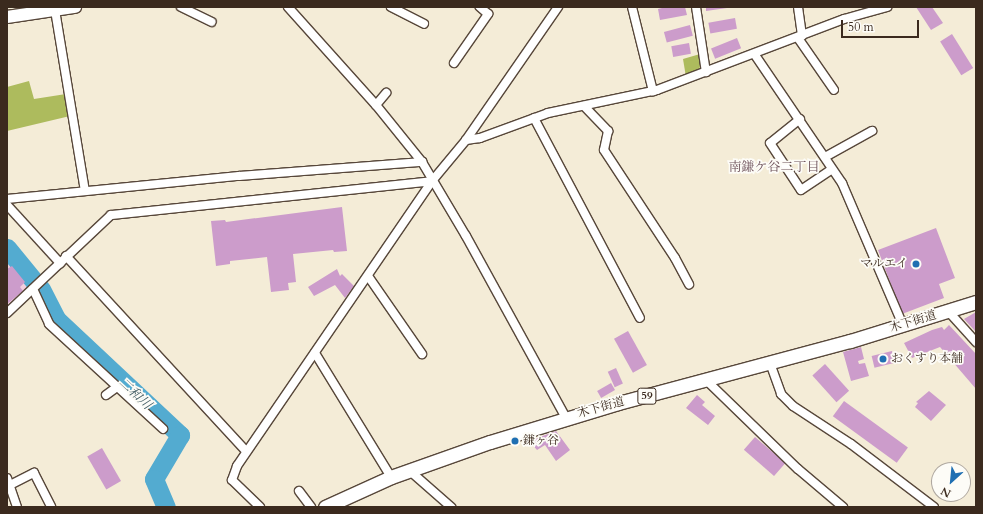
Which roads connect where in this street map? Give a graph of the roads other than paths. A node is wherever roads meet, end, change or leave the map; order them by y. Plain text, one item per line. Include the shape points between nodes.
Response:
1 (75, 7) edge
2 (181, 7) edge
3 (288, 7) edge
4 (390, 7) edge
5 (480, 7) edge
6 (558, 7) edge
7 (632, 7) edge
8 (696, 7) edge
9 (798, 7) edge
10 (887, 7) edge
11 (55, 10) junction
12 (7, 17) edge
13 (212, 22) dead end
14 (424, 24) dead end
15 (800, 37) junction
16 (755, 55) junction
17 (454, 63) dead end
18 (706, 72) junction
19 (834, 90) dead end
20 (654, 91) junction
21 (386, 93) dead end
22 (376, 105) junction
23 (584, 106) junction
24 (534, 118) junction
25 (800, 119) junction
26 (872, 130) dead end
27 (466, 140) junction
28 (824, 157) junction
29 (422, 162) junction
30 (832, 169) junction
31 (432, 181) junction
32 (85, 191) junction
33 (7, 199) edge
34 (7, 205) edge
35 (66, 256) junction
36 (60, 263) junction
37 (368, 276) junction
38 (689, 284) dead end
39 (37, 287) junction
40 (976, 302) edge
41 (948, 311) junction
42 (7, 313) edge
43 (640, 318) dead end
44 (903, 325) junction
45 (976, 342) edge
46 (316, 353) junction
47 (422, 354) dead end
48 (770, 363) junction
49 (706, 380) junction
50 (117, 388) junction
51 (106, 395) dead end
52 (566, 418) junction
53 (163, 430) dead end
54 (246, 451) junction
55 (410, 471) junction
56 (391, 477) junction
57 (9, 482) edge
58 (299, 491) dead end
59 (17, 507) edge
60 (51, 507) edge
61 (260, 507) edge
62 (311, 507) edge
63 (325, 507) edge
64 (451, 507) edge
65 (843, 507) edge
66 (934, 507) edge

1 - 11 street
2 - 13 street
3 - 22 street
4 - 14 street
5 - 17 street via 488,14
6 - 27 street
7 - 20 street
8 - 18 street
9 - 15 street
10 - 15 street via 844,19
11 - 12 street
11 - 32 street
15 - 16 street
15 - 19 street
16 - 18 street
16 - 25 street
18 - 20 street
20 - 23 street
21 - 22 street
22 - 29 street
23 - 24 street
23 - 38 street via 608,131 604,150 675,258
24 - 27 street via 480,138
24 - 43 street
25 - 28 street
25 - 30 street via 770,143 801,190
26 - 28 street
27 - 31 street
28 - 30 street
29 - 31 street
29 - 32 street
30 - 44 street via 842,183
31 - 35 street via 118,213 111,215
31 - 37 street
31 - 52 street via 466,236
32 - 33 street
34 - 36 street
35 - 36 street
35 - 54 street
36 - 39 street
37 - 46 street
37 - 47 street
39 - 42 street
39 - 50 street via 49,324
40 - 41 main road, 木下街道 / 59
41 - 44 main road, 木下街道 / 59
41 - 45 street
44 - 48 main road, 木下街道 / 59
46 - 54 street
46 - 56 street
48 - 49 main road, 木下街道 / 59
48 - 66 street via 781,394 793,406 846,440
49 - 52 main road, 木下街道 / 59
49 - 65 street via 798,469
50 - 51 street
50 - 53 street
52 - 55 main road, 木下街道 / 59
54 - 61 street via 232,480
55 - 56 main road, 木下街道 / 59
55 - 64 street
56 - 63 main road, 木下街道 / 59
57 - 59 street
57 - 60 street via 34,473
58 - 62 street

